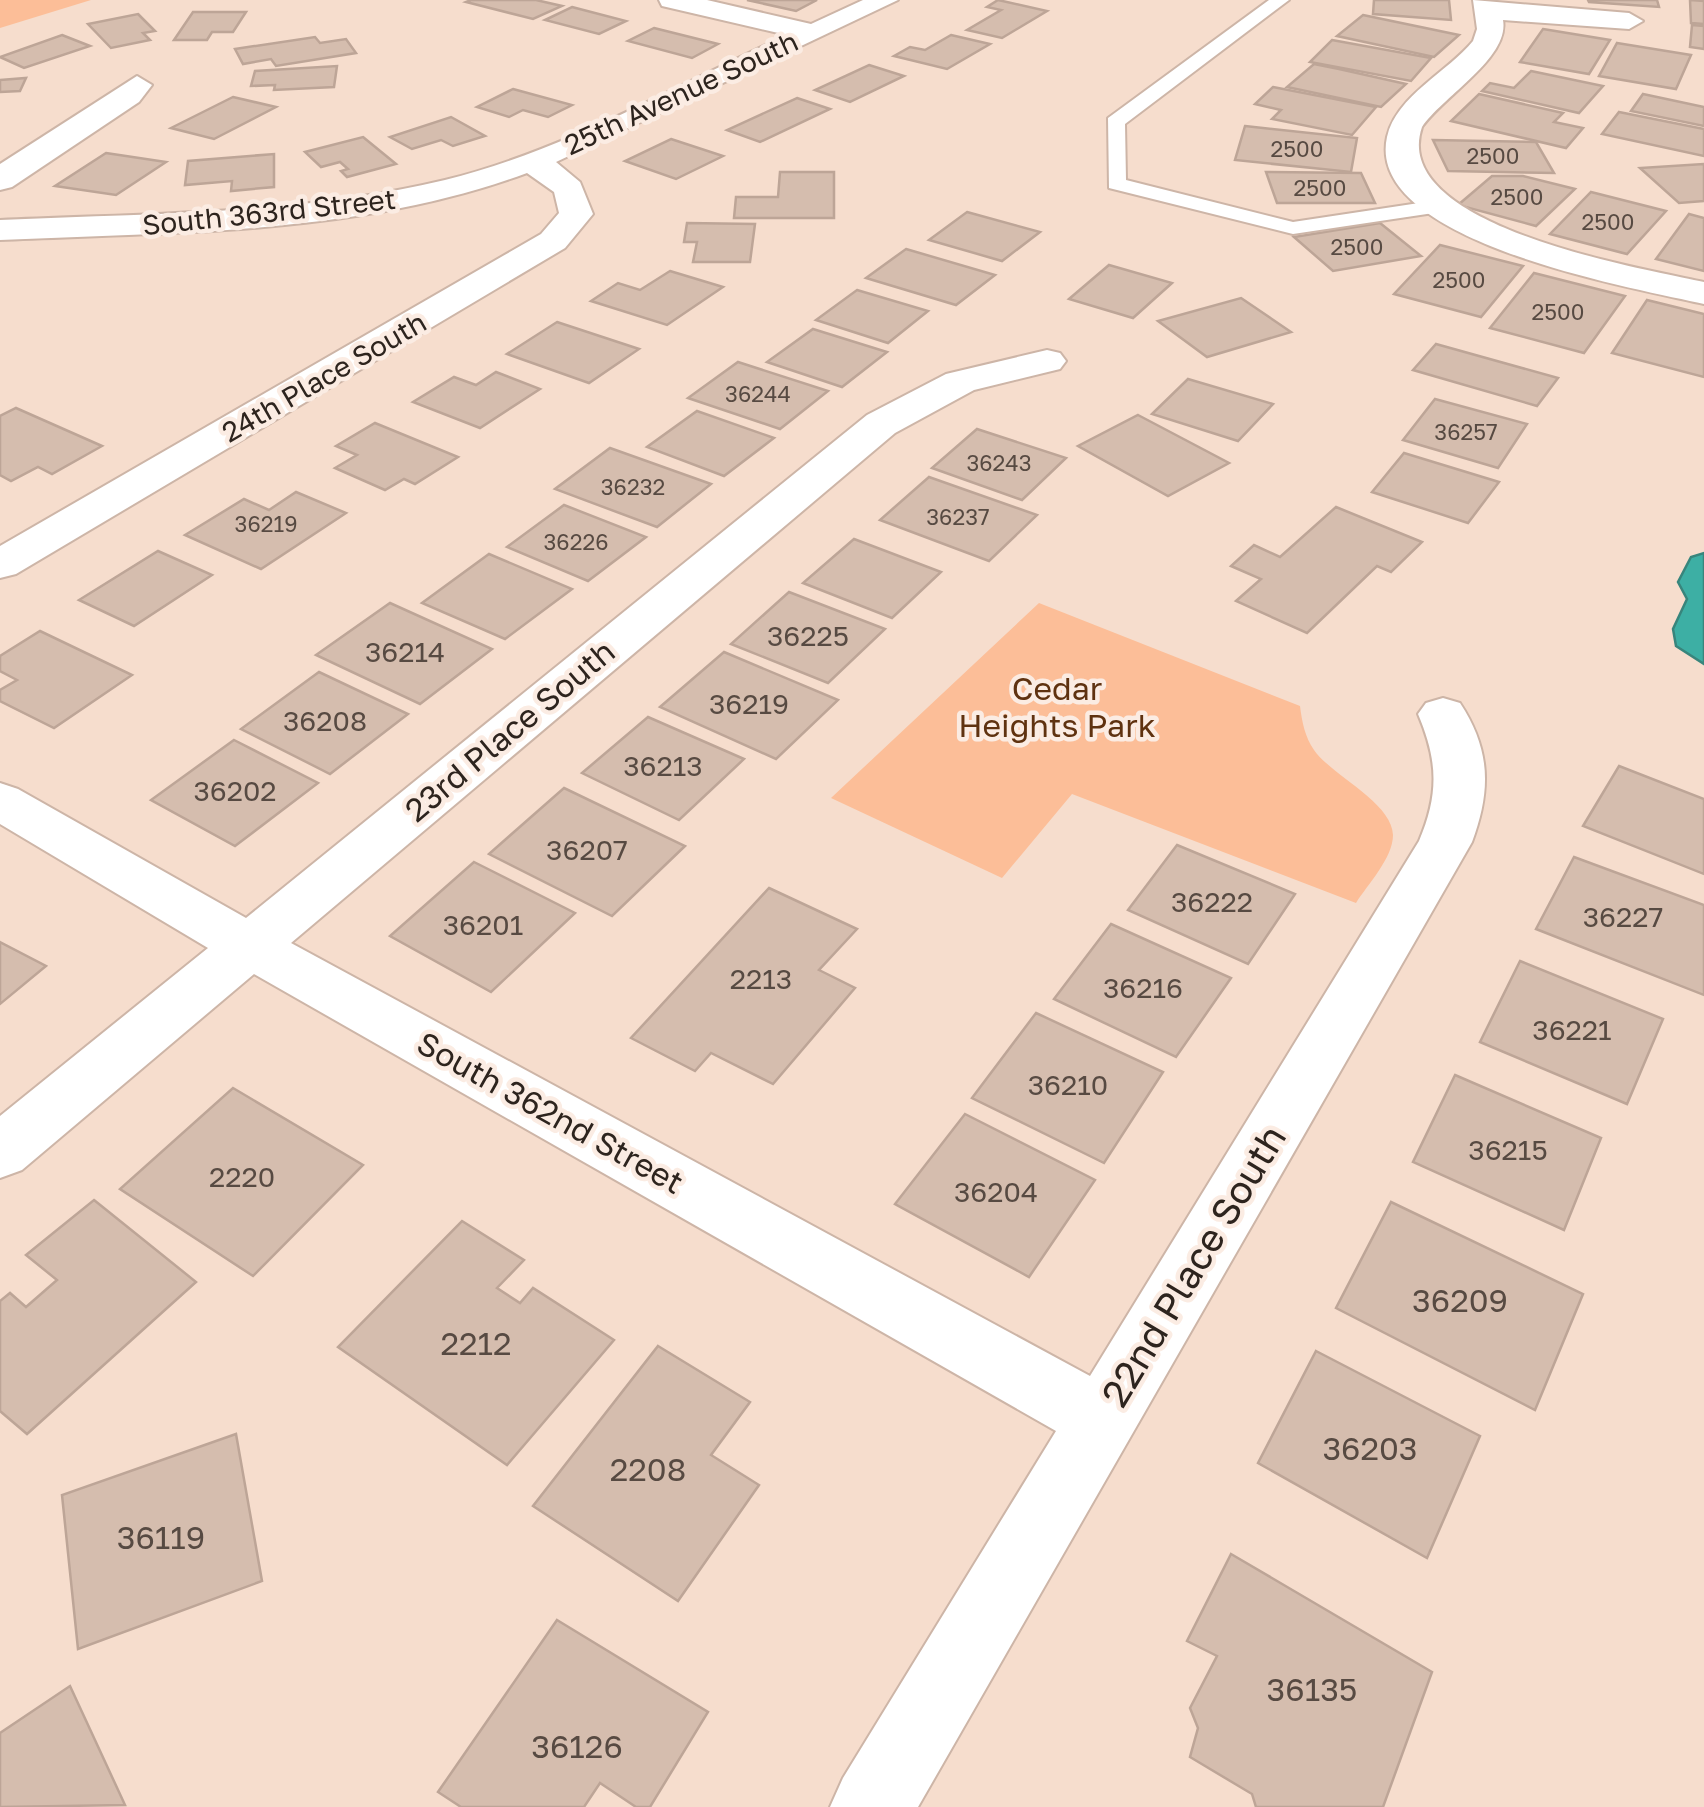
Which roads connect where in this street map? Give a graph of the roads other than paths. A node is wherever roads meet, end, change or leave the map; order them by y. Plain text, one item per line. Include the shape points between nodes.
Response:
1 (672, 0) edge
2 (884, 0) edge
3 (1280, 0) edge
4 (1488, 6) edge
5 (1629, 21) dead end
6 (811, 32) junction
7 (137, 85) dead end
8 (532, 163) junction
9 (0, 180) edge
10 (1445, 211) junction
11 (0, 230) edge
12 (1704, 293) edge
13 (1048, 361) dead end
14 (0, 565) edge
15 (1443, 714) dead end
16 (0, 800) edge
17 (250, 946) junction
18 (0, 1152) edge
19 (1103, 1420) junction
20 (872, 1807) edge

1 - 6 street
2 - 6 street, 25th Avenue South
3 - 10 lane via 1115,122 1116,184 1293,228
4 - 5 street
4 - 10 street via 1491,29 1483,49 1413,118 1402,138 1408,174
6 - 8 street, 25th Avenue South
7 - 9 street via 122,104
8 - 11 street, South 363rd Street via 456,188 354,208 204,223
8 - 14 street, 24th Place South via 573,193 576,214 554,241
10 - 12 street via 1513,243
13 - 17 street, 23rd Place South via 962,380 909,403
15 - 19 street, 22nd Place South via 1464,775 1461,804 1445,842
16 - 17 street, South 362nd Street
17 - 18 street, 23rd Place South
17 - 19 street, South 362nd Street
19 - 20 street, 22nd Place South

